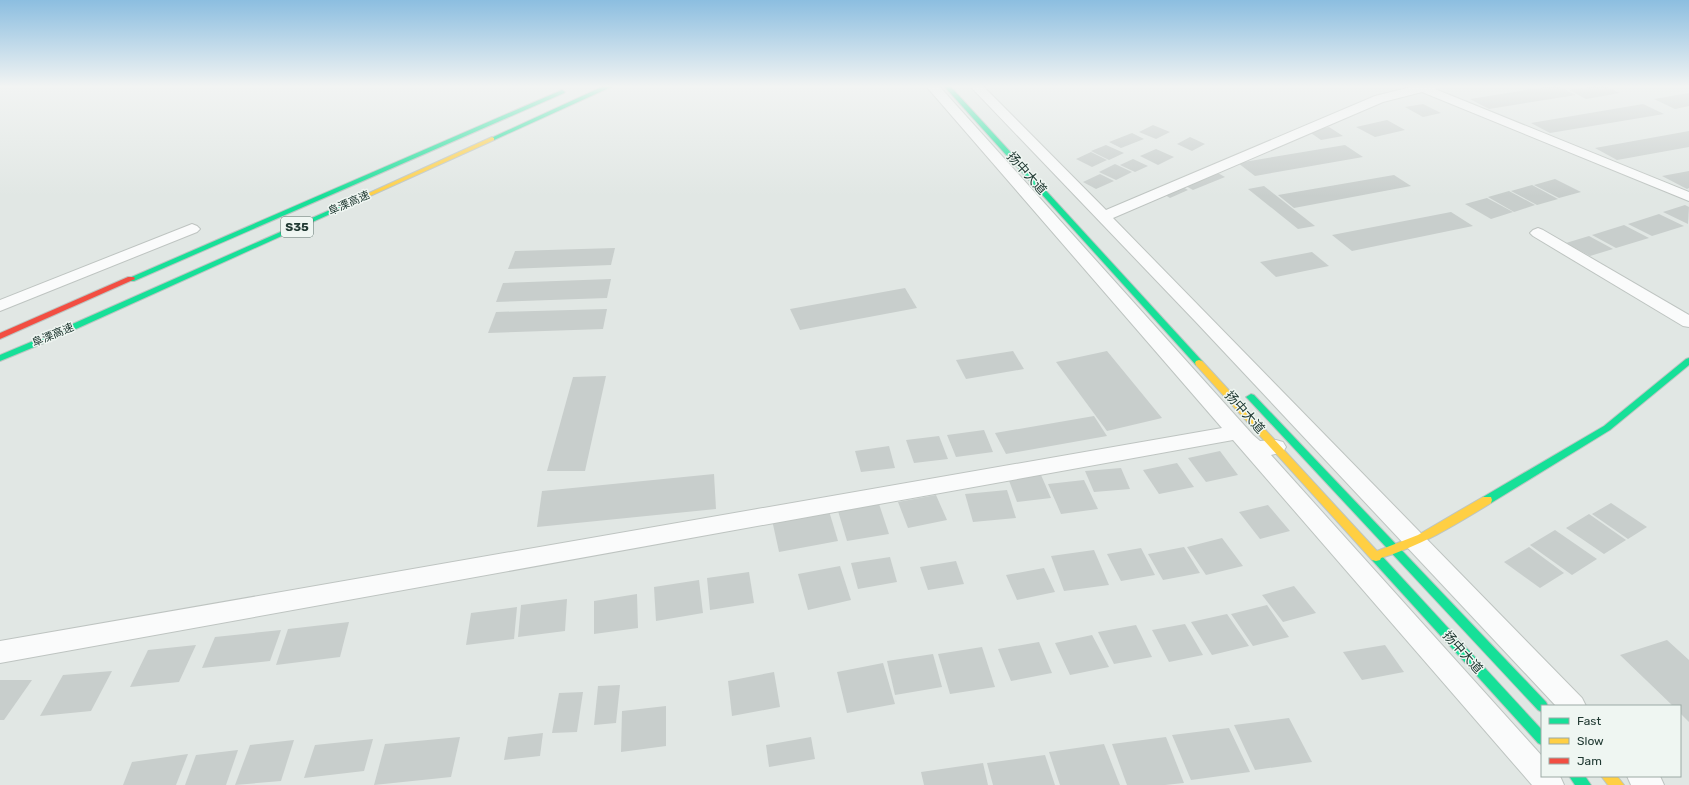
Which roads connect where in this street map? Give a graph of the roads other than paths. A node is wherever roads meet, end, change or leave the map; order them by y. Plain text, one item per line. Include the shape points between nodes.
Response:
1 (491, 123) edge
2 (529, 123) edge
3 (964, 123) edge
4 (980, 123) edge
5 (1012, 123) edge
6 (1323, 123) edge
7 (1511, 123) edge
8 (1689, 197) edge
9 (1104, 216) junction
10 (192, 229) dead end
11 (1538, 233) dead end
12 (0, 306) edge
13 (1689, 322) edge
14 (0, 336) edge
15 (0, 358) edge
16 (1689, 361) edge
17 (1242, 387) dead end
18 (1238, 432) junction
19 (1276, 447) junction
20 (1414, 542) junction
21 (1395, 550) junction
22 (1374, 556) junction
23 (0, 652) edge
24 (1541, 705) edge
25 (1572, 705) edge
26 (1541, 738) edge
27 (1541, 775) edge
28 (1543, 777) edge
29 (1577, 777) edge
30 (1609, 777) edge
31 (1642, 777) edge
32 (1550, 785) edge
33 (1584, 785) edge
34 (1616, 785) edge
35 (1650, 785) edge

1 - 14 main road, 阜溧高速 / S35
2 - 15 main road, 阜溧高速 / S35
3 - 18 street
4 - 19 main road, 扬中大道
5 - 9 street
6 - 9 street
7 - 8 street
9 - 20 street
10 - 12 street
11 - 13 street
16 - 20 main road via 1607,428 1435,532
17 - 21 main road, 扬中大道
18 - 19 street via 1255,449
18 - 23 street
18 - 27 street
19 - 22 main road, 扬中大道
20 - 21 main road
20 - 25 street
21 - 22 main road
21 - 24 main road, 扬中大道
22 - 26 main road, 扬中大道
28 - 32 street
29 - 33 main road
30 - 34 main road
31 - 35 street

